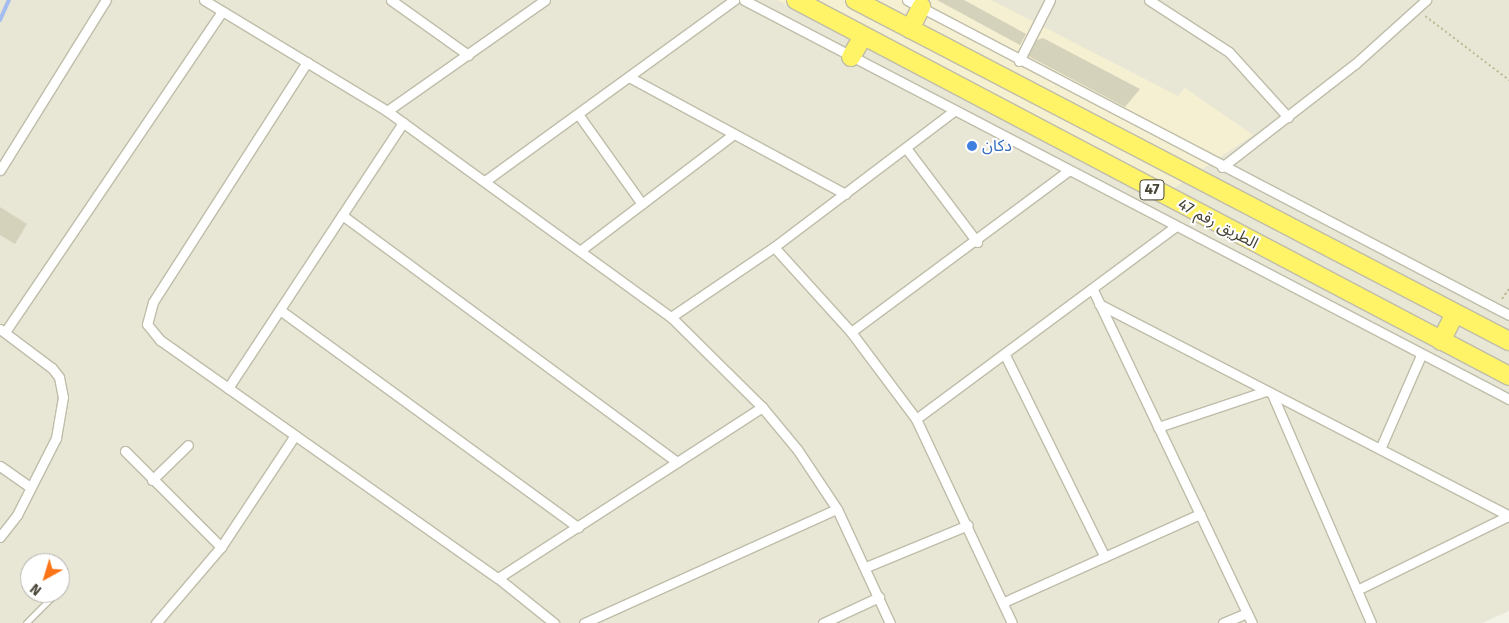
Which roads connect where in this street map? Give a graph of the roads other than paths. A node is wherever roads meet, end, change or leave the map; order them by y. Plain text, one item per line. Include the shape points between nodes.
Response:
1 (106, 0) edge
2 (204, 0) edge
3 (391, 0) edge
4 (545, 0) edge
5 (734, 0) edge
6 (744, 0) edge
7 (796, 0) edge
8 (855, 0) edge
9 (1050, 0) edge
10 (1150, 0) edge
11 (1426, 0) edge
12 (914, 4) edge
13 (222, 12) junction
14 (910, 29) junction
15 (863, 36) junction
16 (468, 55) junction
17 (851, 58) junction
18 (1019, 61) junction
19 (307, 62) junction
20 (629, 77) junction
21 (387, 111) junction
22 (954, 111) junction
23 (578, 114) junction
24 (1288, 117) junction
25 (403, 123) junction
26 (734, 134) junction
27 (906, 148) junction
28 (1222, 167) junction
29 (0, 170) edge
30 (1068, 171) junction
31 (485, 181) junction
32 (844, 194) junction
33 (642, 204) junction
34 (342, 215) junction
35 (1175, 227) junction
36 (977, 242) junction
37 (774, 247) junction
38 (581, 250) junction
39 (1092, 290) junction
40 (1099, 304) junction
41 (280, 310) junction
42 (1455, 314) junction
43 (1509, 315) edge
44 (671, 317) junction
45 (3, 330) edge
46 (852, 332) junction
47 (1441, 341) junction
48 (1509, 341) edge
49 (1005, 355) junction
50 (1421, 355) junction
51 (1509, 376) edge
52 (228, 388) junction
53 (1269, 392) junction
54 (1509, 399) edge
55 (762, 407) junction
56 (916, 419) junction
57 (1158, 427) junction
58 (295, 435) junction
59 (188, 445) dead end
60 (1380, 449) junction
61 (125, 451) dead end
62 (678, 462) junction
63 (0, 466) edge
64 (152, 480) junction
65 (30, 487) junction
66 (837, 509) junction
67 (1200, 514) junction
68 (1508, 516) edge
69 (968, 525) junction
70 (578, 526) junction
71 (0, 537) edge
72 (221, 547) junction
73 (1104, 557) junction
74 (866, 567) junction
75 (498, 578) junction
76 (1357, 590) junction
77 (879, 597) junction
78 (1004, 602) junction
79 (46, 603) edge
80 (1247, 613) junction
81 (26, 623) edge
82 (156, 623) edge
83 (554, 623) edge
84 (584, 623) edge
85 (823, 623) edge
86 (890, 623) edge
87 (1012, 623) edge
88 (1223, 623) edge
89 (1252, 623) edge
90 (1371, 623) edge

1 - 29 street
2 - 13 street
3 - 16 street
4 - 16 street
5 - 20 street
6 - 17 street
7 - 15 highway, الطريق رقم 47 / 47
8 - 14 highway, الطريق رقم 47 / 47
9 - 18 street
10 - 24 street via 1229,52
11 - 24 street
12 - 14 highway
12 - 18 street
13 - 19 street
13 - 45 street
14 - 42 highway, الطريق رقم 47 / 47
15 - 17 highway
15 - 47 highway, الطريق رقم 47 / 47
16 - 21 street
17 - 22 street
18 - 28 street
19 - 21 street
19 - 52 street via 147,312 147,324 160,340
20 - 23 street
20 - 26 street
21 - 25 street
22 - 27 street
22 - 30 street
23 - 31 street
23 - 33 street
24 - 28 street
25 - 31 street
25 - 34 street
26 - 32 street
26 - 33 street
27 - 32 street
27 - 36 street
28 - 43 street
30 - 35 street
30 - 36 street
31 - 38 street
32 - 37 street
33 - 38 street
34 - 41 street
34 - 62 street
35 - 39 street
35 - 50 street
36 - 46 street
37 - 44 street
37 - 46 street
38 - 44 street
39 - 40 street
39 - 49 street
40 - 53 street
40 - 57 street
41 - 52 street
41 - 70 street
42 - 47 highway
42 - 48 highway, الطريق رقم 47 / 47
44 - 55 street
45 - 65 street via 52,368 62,386 59,428
46 - 56 street
47 - 51 highway, الطريق رقم 47 / 47
49 - 56 street
49 - 73 street
50 - 54 street
50 - 60 street
52 - 58 street
53 - 57 street
53 - 60 street
53 - 76 street
55 - 62 street
55 - 66 street
56 - 69 street
57 - 67 street
58 - 72 street
58 - 75 street
59 - 64 street
60 - 68 street
61 - 64 street
62 - 70 street
63 - 65 street
64 - 72 street
65 - 71 street
66 - 74 street
66 - 84 street
67 - 73 street
67 - 80 street
68 - 76 street
69 - 74 street
69 - 78 street
70 - 75 street
72 - 82 street
73 - 78 street
74 - 77 street
75 - 83 street
76 - 90 street
77 - 85 street
77 - 86 street
78 - 87 street
79 - 81 lane
80 - 88 street
80 - 89 street

